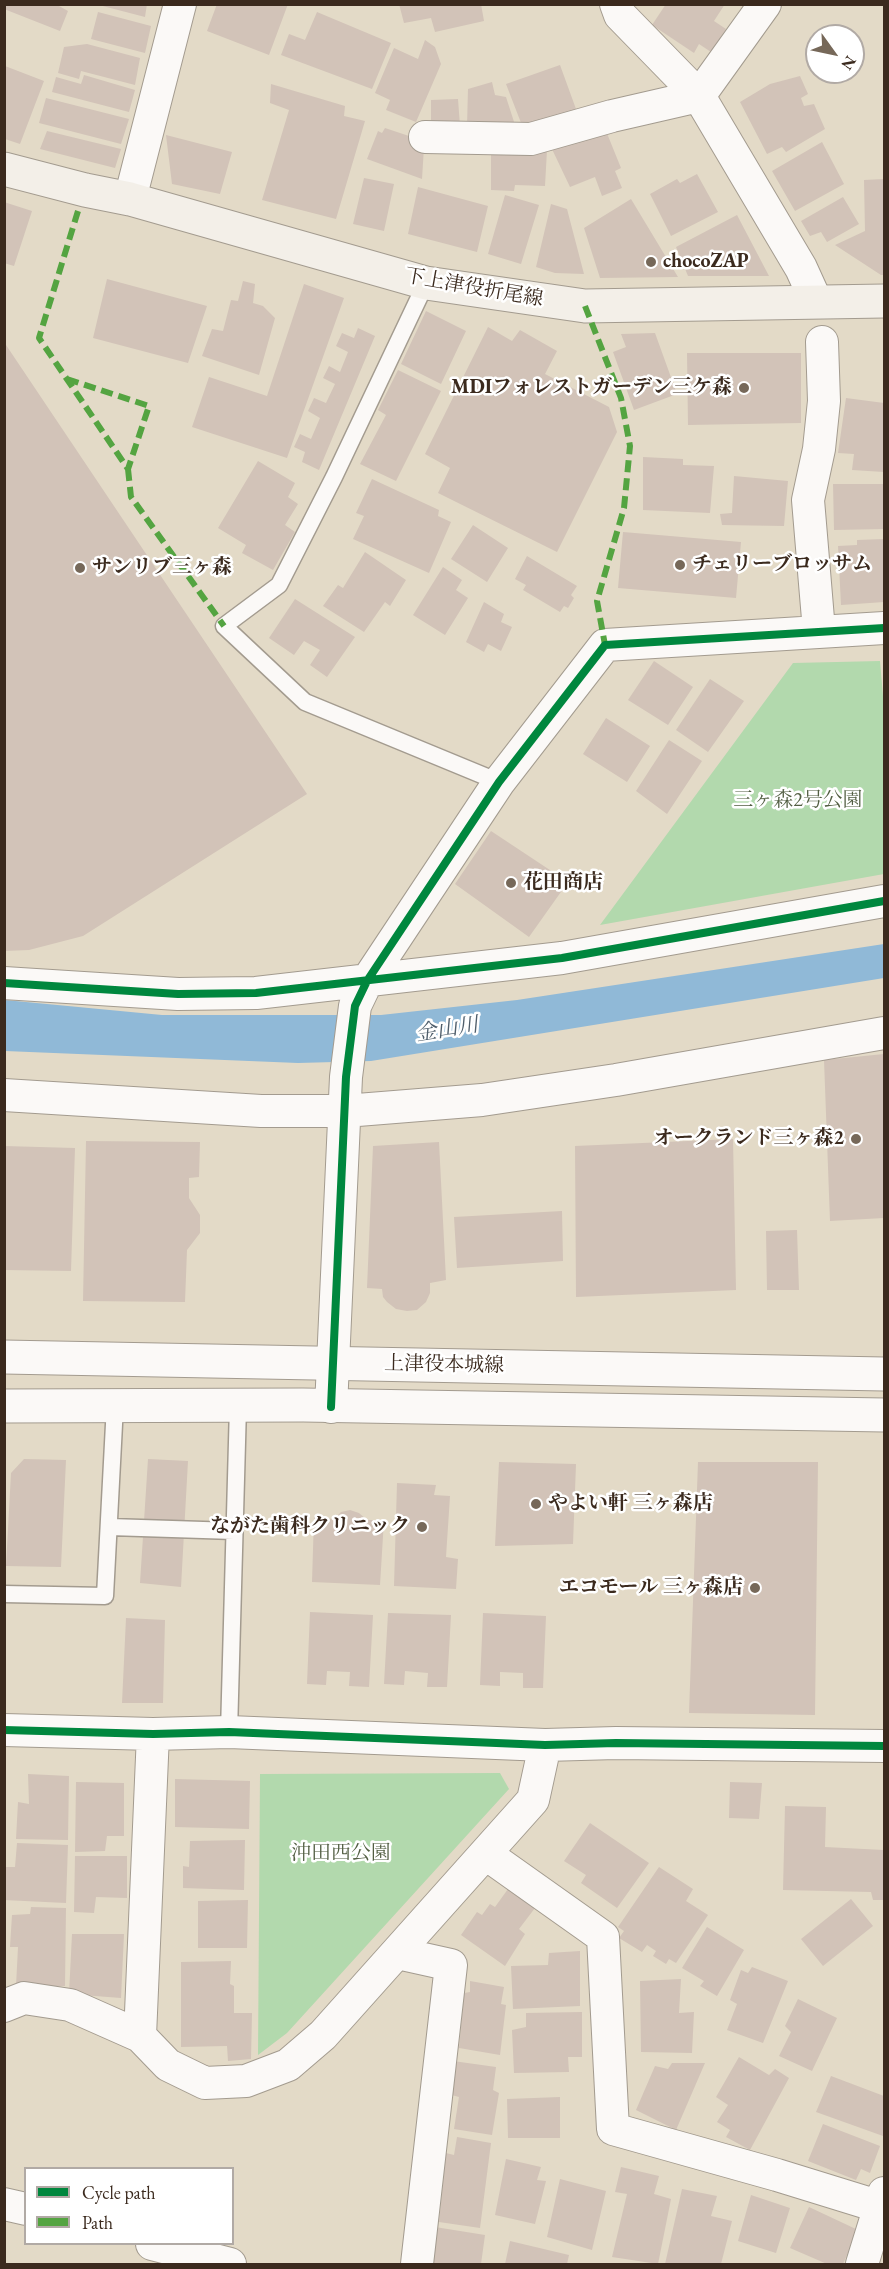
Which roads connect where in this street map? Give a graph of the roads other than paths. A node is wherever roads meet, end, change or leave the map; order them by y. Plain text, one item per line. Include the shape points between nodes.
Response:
1 (180, 4) edge
2 (616, 4) edge
3 (765, 4) edge
4 (699, 96) junction
5 (425, 137) dead end
6 (4, 169) edge
7 (130, 199) junction
8 (426, 284) junction
9 (816, 301) junction
10 (885, 301) edge
11 (822, 342) dead end
12 (885, 628) edge
13 (819, 631) junction
14 (499, 782) junction
15 (885, 901) edge
16 (4, 983) edge
17 (361, 994) junction
18 (885, 1033) edge
19 (4, 1095) edge
20 (345, 1111) junction
21 (4, 1356) edge
22 (333, 1362) junction
23 (885, 1374) edge
24 (115, 1405) junction
25 (4, 1406) edge
26 (238, 1406) junction
27 (331, 1407) junction
28 (885, 1415) edge
29 (110, 1527) junction
30 (234, 1531) junction
31 (4, 1594) edge
32 (4, 1730) edge
33 (229, 1732) junction
34 (153, 1734) junction
35 (545, 1745) junction
36 (885, 1746) edge
37 (486, 1854) junction
38 (397, 1953) junction
39 (4, 2006) edge
40 (140, 2036) junction
41 (883, 2202) edge
42 (4, 2204) edge
43 (24, 2209) edge
44 (156, 2245) edge
45 (230, 2265) edge
46 (417, 2265) edge
47 (862, 2265) edge

1 - 7 street
2 - 4 street via 620,15
3 - 4 street
4 - 5 street via 531,139
4 - 9 street via 801,268
6 - 7 main road, 下上津役折尾線
7 - 8 main road, 下上津役折尾線
8 - 9 main road, 下上津役折尾線 via 585,306
8 - 14 lane via 279,585 224,626 305,702
9 - 10 main road, 下上津役折尾線
11 - 13 street via 824,401 808,501
12 - 13 street
13 - 14 street via 605,645
14 - 17 street
15 - 17 street
16 - 17 street via 178,994
17 - 20 street via 346,1077
18 - 20 street via 482,1100
19 - 20 street via 261,1111
20 - 22 street
21 - 22 street, 上津役本城線
22 - 23 street, 上津役本城線
22 - 27 street
24 - 25 street
24 - 26 street
24 - 29 lane
26 - 27 street
26 - 30 lane
27 - 28 street
29 - 30 lane
29 - 31 lane via 105,1596
30 - 33 lane
32 - 34 street
33 - 34 street
33 - 35 street
34 - 40 street
35 - 36 street
35 - 37 street via 534,1800
37 - 38 street
37 - 41 street via 603,1937 613,2129
38 - 40 street via 322,2035 288,2065 246,2081 205,2083 168,2065
38 - 46 street via 451,1965
39 - 40 street via 24,1998 70,2005
41 - 47 street
42 - 43 street
44 - 45 street

